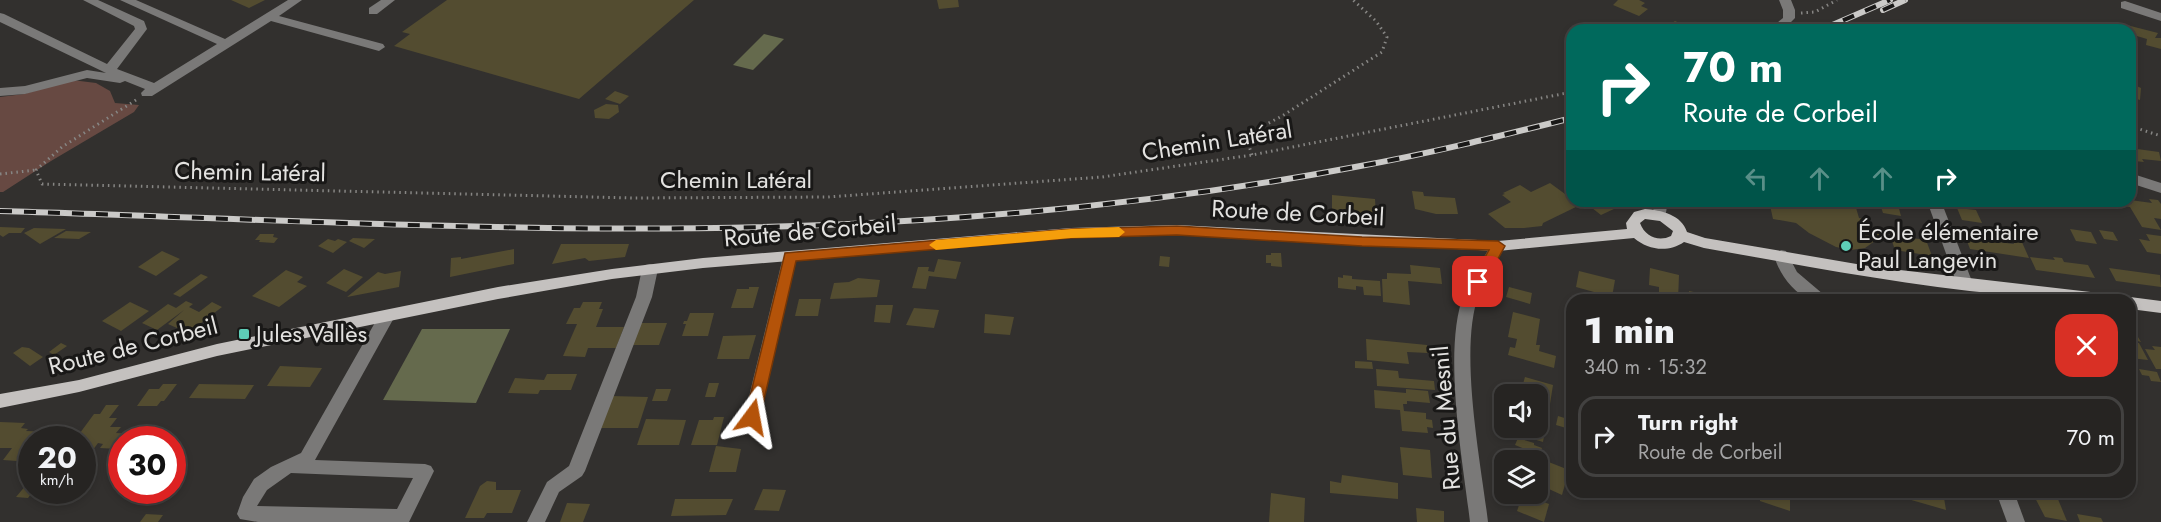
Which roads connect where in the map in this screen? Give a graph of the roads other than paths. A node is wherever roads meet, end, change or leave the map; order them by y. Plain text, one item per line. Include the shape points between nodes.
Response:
1 (89, 0) edge
2 (126, 0) edge
3 (296, 0) edge
4 (389, 0) edge
5 (1785, 0) edge
6 (2125, 5) dead end
7 (2144, 5) edge
8 (373, 11) dead end
9 (0, 17) edge
10 (270, 17) junction
11 (2161, 17) edge
12 (1786, 24) edge
13 (226, 44) junction
14 (379, 47) dead end
15 (110, 69) junction
16 (133, 80) junction
17 (0, 92) edge
18 (2136, 180) edge
19 (2161, 188) edge
20 (1936, 207) edge
21 (1660, 208) edge
22 (1637, 233) junction
23 (1680, 235) junction
24 (1498, 246) junction
25 (1781, 255) junction
26 (790, 257) junction
27 (650, 269) junction
28 (1965, 284) junction
29 (1813, 294) edge
30 (2054, 294) edge
31 (2136, 304) edge
32 (2161, 307) edge
33 (387, 316) junction
34 (0, 401) edge
35 (752, 417) dead end
36 (289, 466) junction
37 (2007, 498) edge
38 (536, 522) edge
39 (1479, 522) edge
40 (2016, 522) edge

1 - 15 street via 140,24 141,29
2 - 13 street
3 - 10 street
4 - 8 street
5 - 12 street via 1791,12
6 - 7 street
7 - 11 street
9 - 15 street
10 - 13 street
10 - 14 street
13 - 16 street via 150,90
15 - 16 street
16 - 17 street via 87,74 25,90
18 - 19 street
20 - 28 street
21 - 22 main road via 1639,215 1633,223
21 - 23 main road
22 - 23 main road via 1662,244 1675,242
22 - 24 main road, Route de Corbeil
23 - 25 main road via 1704,243
24 - 26 main road, Route de Corbeil via 1177,230 1071,234
24 - 39 street, Rue du Mesnil via 1471,295 1462,339
25 - 28 main road
25 - 29 street via 1788,273
26 - 27 main road, Route de Corbeil
26 - 35 street
27 - 33 main road, Route de Corbeil via 498,293
27 - 38 street via 644,297 576,471 553,487
28 - 30 main road
31 - 32 main road
33 - 34 main road, Route de Corbeil via 227,348 79,386
33 - 36 street via 307,458
36 - 36 street via 268,477 255,491 249,498 246,514 402,517 425,471
37 - 40 street

